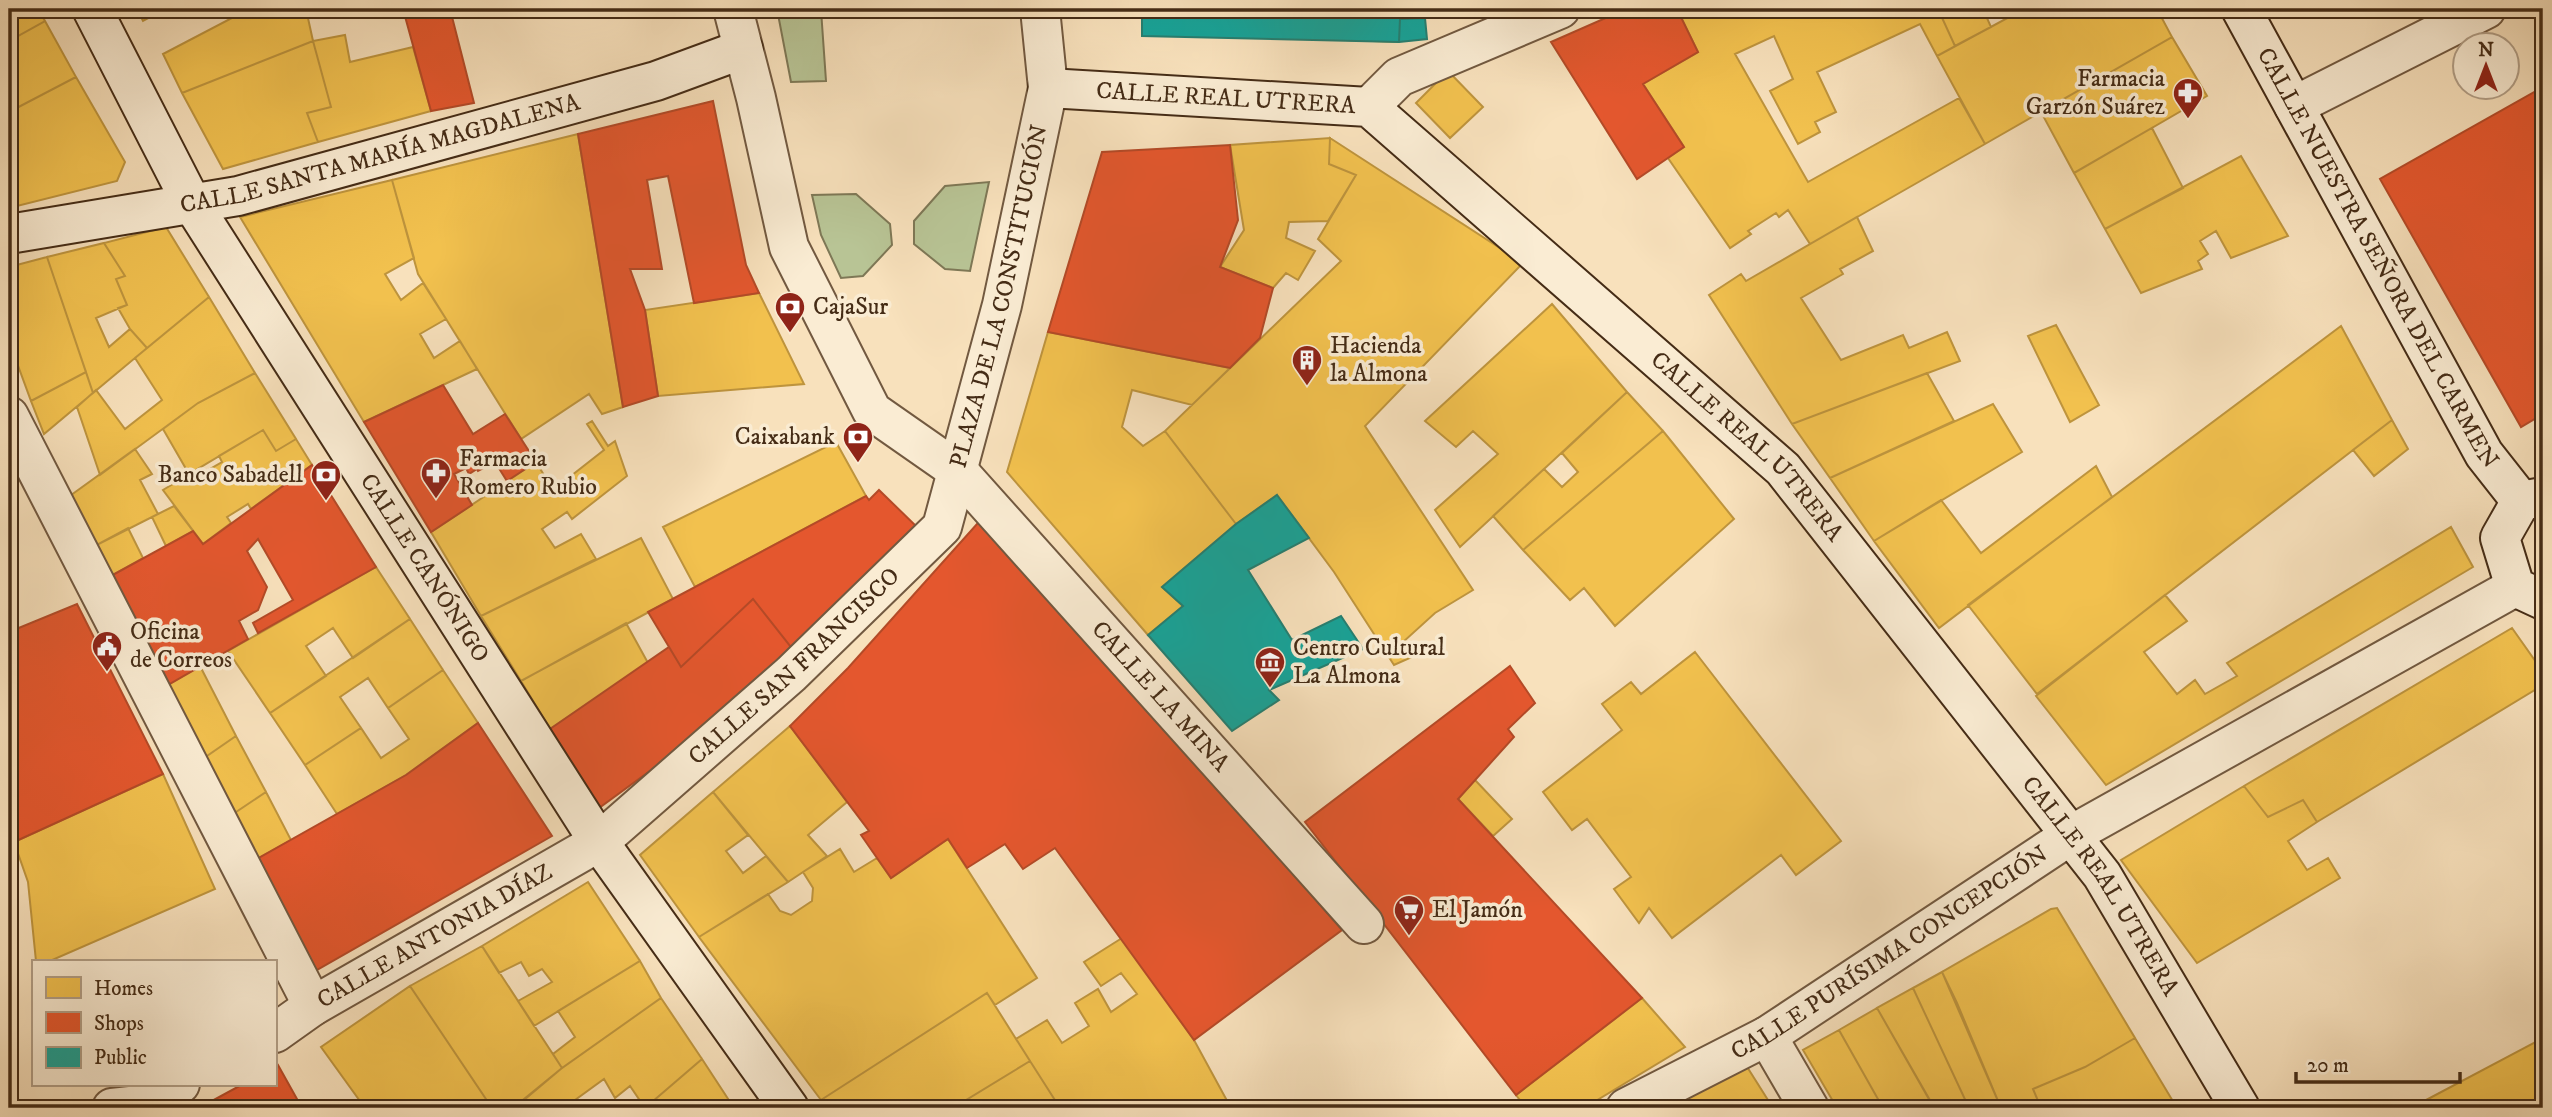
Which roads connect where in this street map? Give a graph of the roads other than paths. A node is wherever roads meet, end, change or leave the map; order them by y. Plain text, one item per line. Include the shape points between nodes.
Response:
1 (92, 9) edge
2 (733, 9) edge
3 (1040, 9) edge
4 (1560, 9) edge
5 (2241, 9) edge
6 (2486, 9) edge
7 (743, 49) junction
8 (1048, 88) junction
9 (2294, 106) junction
10 (1369, 107) junction
11 (191, 202) junction
12 (9, 234) edge
13 (9, 416) edge
14 (958, 471) junction
15 (2532, 499) edge
16 (2529, 594) edge
17 (2071, 835) junction
18 (599, 842) junction
19 (1364, 924) dead end
20 (313, 1006) junction
21 (276, 1032) edge
22 (1767, 1036) junction
23 (176, 1086) edge
24 (131, 1107) edge
25 (789, 1108) edge
26 (1626, 1108) edge
27 (1809, 1108) edge
28 (2240, 1108) edge

1 - 11 street, CALLE CANÓNIGO
2 - 7 street, PLAZA DE LA CONSTITUCIÓN
3 - 8 street, PLAZA DE LA CONSTITUCIÓN
4 - 10 street via 1399,77
5 - 9 street, CALLE NUESTRA SEÑORA DEL CARMEN
6 - 9 street
7 - 11 street, CALLE SANTA MARÍA MAGDALENA via 656,81 238,196
7 - 14 street, PLAZA DE LA CONSTITUCIÓN via 789,247 872,411
8 - 10 street, CALLE REAL UTRERA
8 - 14 street, PLAZA DE LA CONSTITUCIÓN via 1002,304
9 - 15 street, CALLE NUESTRA SEÑORA DEL CARMEN via 2484,454
10 - 17 street, CALLE REAL UTRERA via 1783,469
11 - 12 street, CALLE SANTA MARÍA MAGDALENA
11 - 18 street, CALLE CANÓNIGO
13 - 20 street
14 - 18 street, CALLE SAN FRANCISCO via 942,527 791,674
14 - 19 street, CALLE LA MINA
15 - 16 street via 2500,538
16 - 17 street, CALLE PURÍSIMA CONCEPCIÓN
17 - 22 street, CALLE PURÍSIMA CONCEPCIÓN
17 - 28 street, CALLE REAL UTRERA via 2102,875
18 - 20 street, CALLE ANTONIA DÍAZ
18 - 25 street, CALLE CANÓNIGO
20 - 21 street, CALLE ANTONIA DÍAZ
22 - 26 street, CALLE PURÍSIMA CONCEPCIÓN
22 - 27 street
23 - 24 street

